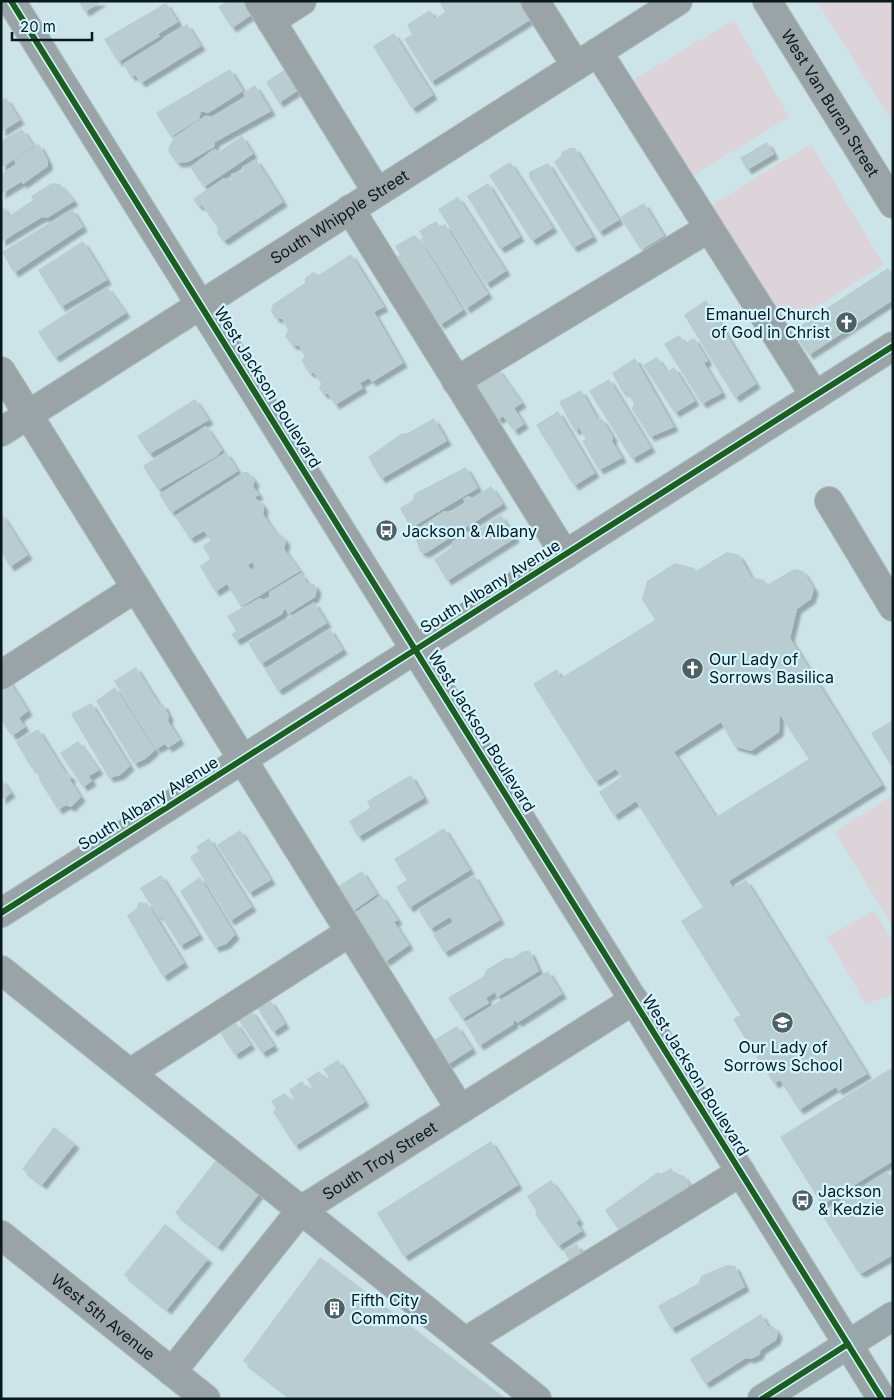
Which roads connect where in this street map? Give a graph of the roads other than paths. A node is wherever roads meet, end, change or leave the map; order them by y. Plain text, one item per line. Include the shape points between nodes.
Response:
1 (11, 1) edge
2 (302, 1) edge
3 (535, 1) edge
4 (678, 1) edge
5 (767, 1) edge
6 (265, 11) edge
7 (598, 52) junction
8 (576, 66) junction
9 (377, 192) junction
10 (893, 204) edge
11 (350, 209) junction
12 (710, 228) junction
13 (200, 304) junction
14 (893, 346) edge
15 (1, 371) edge
16 (456, 381) junction
17 (815, 396) junction
18 (29, 415) junction
19 (1, 432) edge
20 (829, 501) dead end
21 (565, 555) junction
22 (136, 588) junction
23 (893, 607) edge
24 (416, 650) junction
25 (1, 675) edge
26 (243, 759) junction
27 (1, 914) edge
28 (350, 932) junction
29 (1, 970) edge
30 (634, 1000) junction
31 (130, 1073) junction
32 (460, 1109) junction
33 (741, 1172) junction
34 (301, 1210) junction
35 (1, 1235) edge
36 (893, 1316) edge
37 (466, 1341) junction
38 (848, 1344) junction
39 (172, 1372) junction
40 (206, 1399) edge
41 (537, 1399) edge
42 (762, 1399) edge
43 (882, 1399) edge

1 - 13 street, West Jackson Boulevard
2 - 6 street
3 - 8 street
4 - 7 street, South Whipple Street
5 - 10 street, West Van Buren Street
6 - 9 street
7 - 8 street, South Whipple Street
7 - 12 street
8 - 9 street, South Whipple Street
9 - 11 street, South Whipple Street
11 - 13 street, South Whipple Street
11 - 16 street
12 - 16 street
12 - 17 street
13 - 18 street, South Whipple Street
13 - 24 street, West Jackson Boulevard
14 - 17 street, South Albany Avenue
15 - 18 street
16 - 21 street
17 - 21 street, South Albany Avenue
18 - 19 street, South Whipple Street
18 - 22 street
20 - 23 street
21 - 24 street, South Albany Avenue
22 - 25 street
22 - 26 street
24 - 26 street, South Albany Avenue
24 - 30 street, West Jackson Boulevard
26 - 27 street, South Albany Avenue
26 - 28 street
28 - 31 street
28 - 32 street
29 - 31 street
30 - 32 street, South Troy Street
30 - 33 street, West Jackson Boulevard
31 - 34 street
32 - 34 street, South Troy Street
33 - 37 street
33 - 38 street, West Jackson Boulevard
34 - 37 street
34 - 39 street, South Troy Street
35 - 39 street, West 5th Avenue
36 - 38 main road
37 - 41 street
38 - 42 main road
38 - 43 street, West Jackson Boulevard
39 - 40 street, West 5th Avenue

